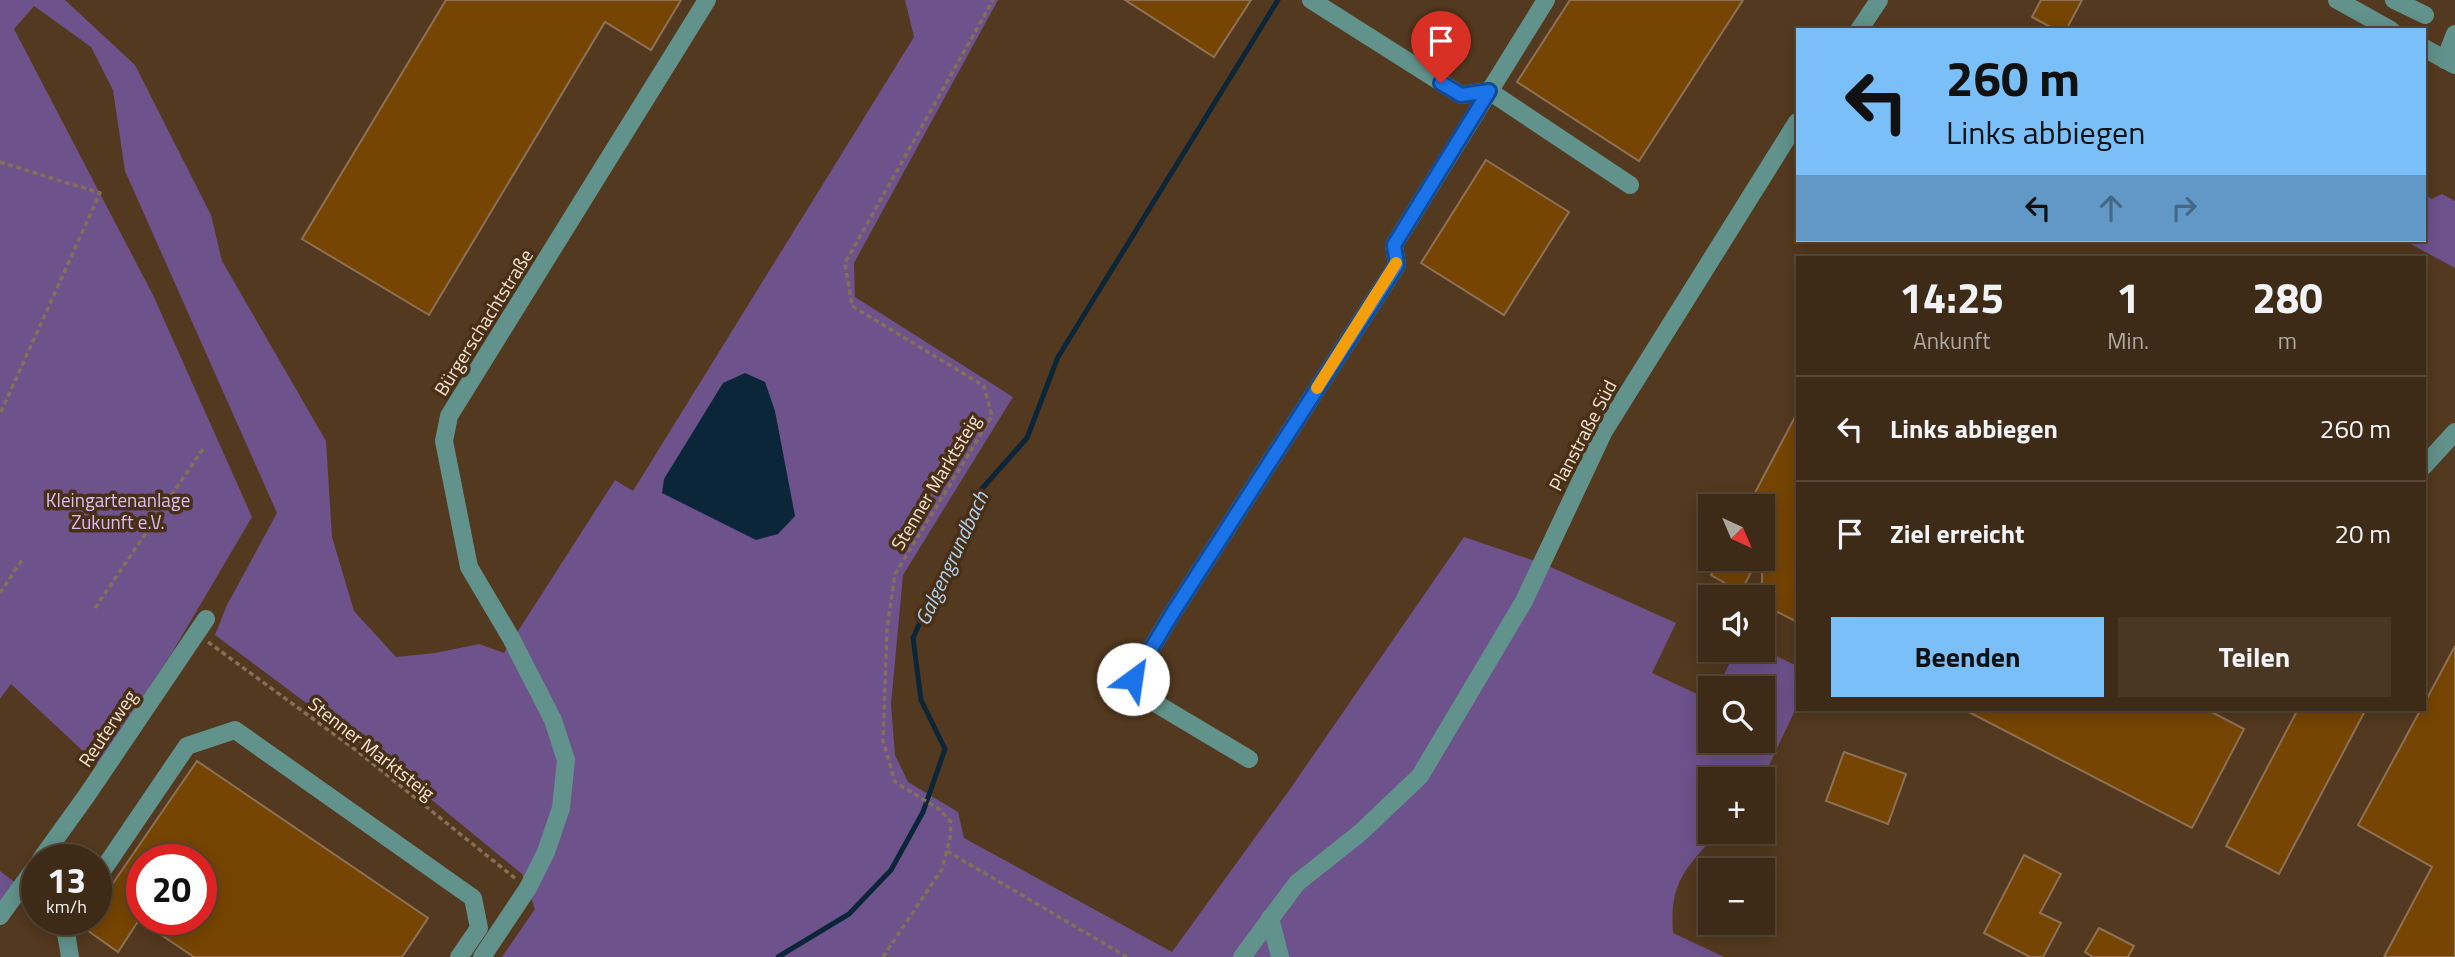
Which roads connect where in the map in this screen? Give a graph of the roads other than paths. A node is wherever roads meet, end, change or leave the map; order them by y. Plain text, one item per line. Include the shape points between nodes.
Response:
1 (707, 0) edge
2 (1311, 0) edge
3 (1546, 0) edge
4 (1879, 0) edge
5 (2337, 0) edge
6 (2394, 0) edge
7 (2425, 15) dead end
8 (1860, 28) edge
9 (2387, 28) edge
10 (2455, 34) edge
11 (2426, 49) edge
12 (2450, 63) edge
13 (1489, 91) junction
14 (1796, 124) edge
15 (1630, 185) dead end
16 (2455, 432) edge
17 (2426, 464) edge
18 (201, 626) road end
19 (1248, 759) dead end
20 (52, 844) edge
21 (112, 856) edge
22 (21, 887) edge
23 (0, 916) edge
24 (1270, 918) junction
25 (67, 935) edge
26 (71, 957) edge
27 (459, 957) edge
28 (482, 957) edge
29 (1242, 957) edge
30 (1280, 957) edge

1 - 28 street, Bürgerschachtstraße via 449,416 444,441 469,567 553,720 566,760 561,808 546,852
2 - 13 street via 1461,95
3 - 13 street
4 - 8 street
5 - 9 street
6 - 7 street
10 - 12 street
11 - 12 street
13 - 15 street
13 - 19 street via 1394,245 1397,265 1133,679 1140,694
14 - 24 street, Planstraße Süd via 1604,430 1524,601 1420,776 1360,833 1297,883
16 - 17 street
18 - 20 street, Reuterweg
21 - 27 street via 187,746 234,730 472,898 479,928
22 - 23 street
24 - 29 street, Planstraße Süd
24 - 30 street
25 - 26 street

